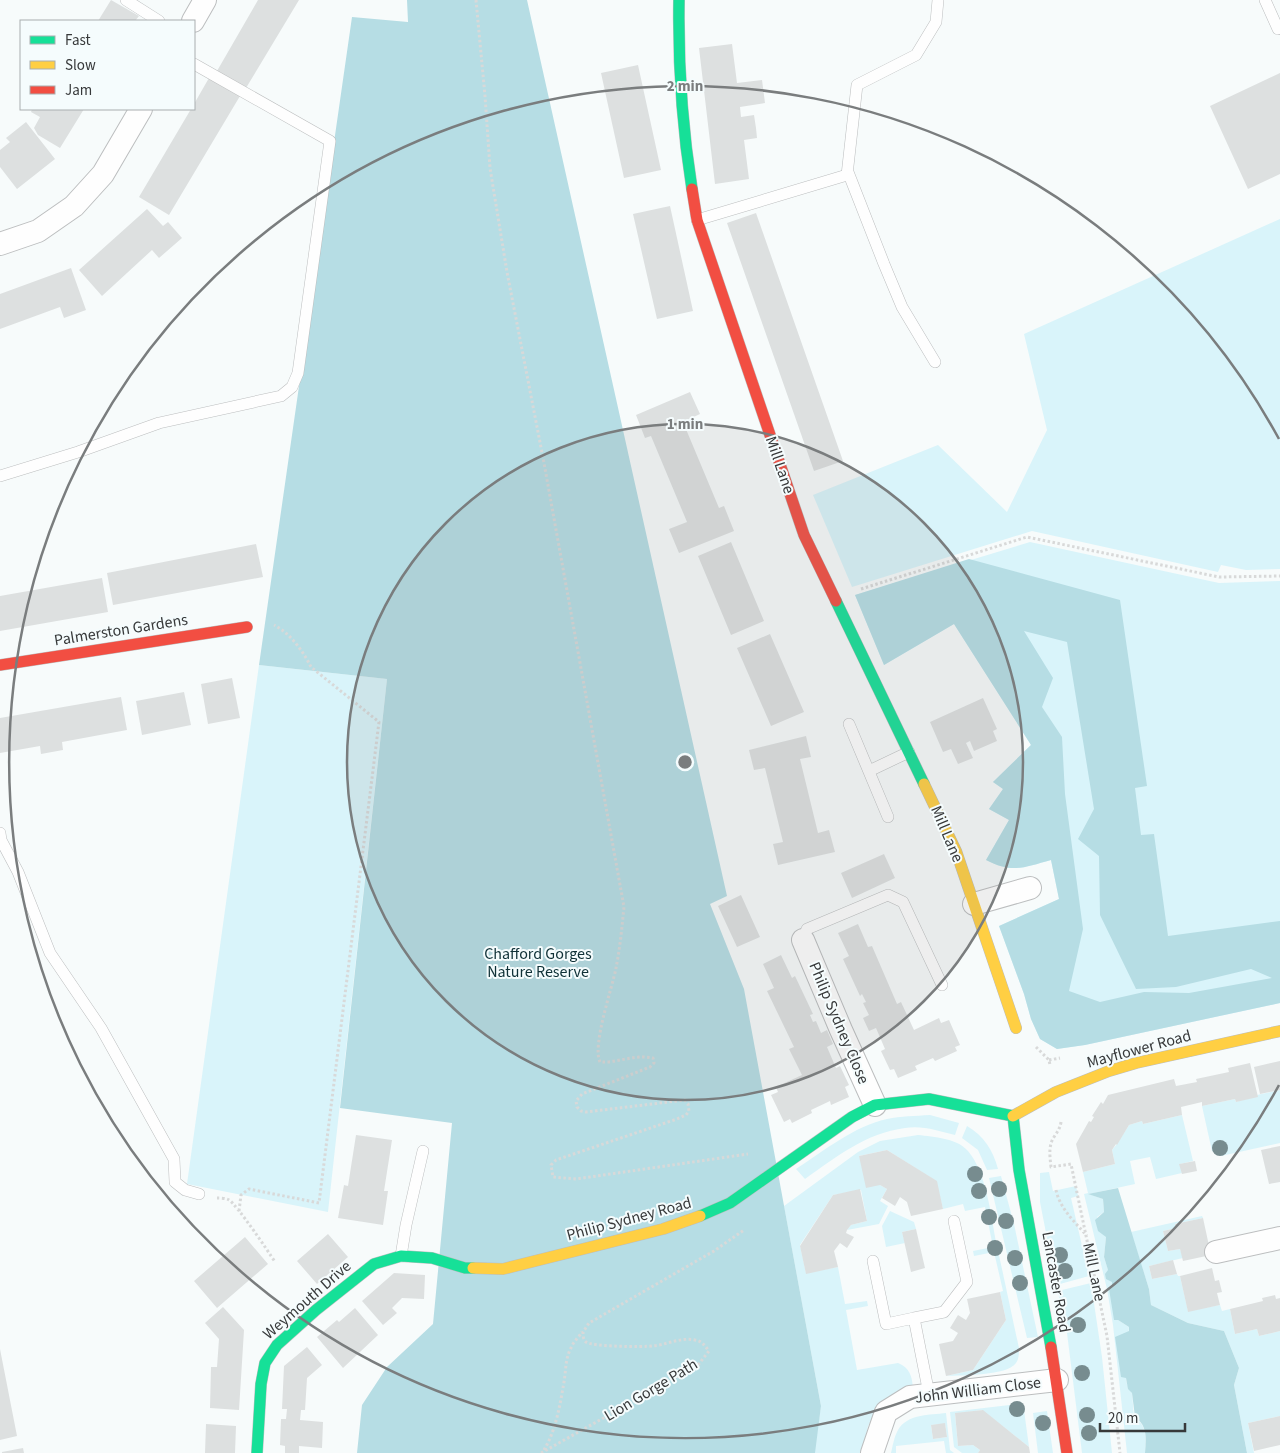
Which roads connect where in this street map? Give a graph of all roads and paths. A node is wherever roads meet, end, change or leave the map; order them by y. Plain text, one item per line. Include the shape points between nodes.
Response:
1 (126, 0) edge
2 (205, 0) edge
3 (476, 0) edge
4 (679, 0) edge
5 (938, 0) edge
6 (1265, 0) edge
7 (156, 20) edge
8 (194, 20) edge
9 (1278, 29) dead end
10 (195, 65) edge
11 (140, 110) edge
12 (848, 172) junction
13 (697, 220) junction
14 (0, 244) edge
15 (935, 362) dead end
16 (0, 476) edge
17 (1280, 576) edge
18 (834, 597) junction
19 (247, 626) joint
20 (0, 665) edge
21 (849, 724) dead end
22 (909, 752) junction
23 (869, 771) junction
24 (888, 817) dead end
25 (0, 834) edge
26 (1030, 888) dead end
27 (974, 904) junction
28 (804, 940) joint
29 (942, 985) dead end
30 (1016, 1028) dead end
31 (1280, 1031) edge
32 (875, 1105) junction
33 (1013, 1116) junction
34 (1062, 1119) dead end
35 (423, 1152) dead end
36 (749, 1154) dead end
37 (1056, 1190) dead end
38 (199, 1194) joint
39 (239, 1211) junction
40 (954, 1221) dead end
41 (1087, 1237) junction
42 (1280, 1238) edge
43 (714, 1251) dead end
44 (1216, 1252) dead end
45 (401, 1256) junction
46 (873, 1261) dead end
47 (275, 1262) dead end
48 (374, 1264) joint
49 (914, 1318) junction
50 (583, 1332) junction
51 (1056, 1380) junction
52 (929, 1394) junction
53 (542, 1452) edge
54 (258, 1453) edge
55 (872, 1453) edge
56 (1067, 1453) edge
57 (1120, 1453) edge

1 - 7 lane
2 - 8 street
3 - 36 path via 490,168 506,272 624,907 598,1058 606,1063 646,1057 653,1058 654,1063 582,1094 576,1101 577,1107 586,1112 685,1100 689,1111 677,1119 556,1160 551,1171 553,1177 576,1179
4 - 13 street, Mill Lane via 678,41 685,136
5 - 12 lane via 936,22 916,55 856,85
6 - 9 lane
10 - 16 lane via 330,141 298,373 292,387 281,396 159,423
11 - 14 street via 103,174 74,206 38,231
12 - 13 lane via 847,175
12 - 15 lane via 902,306
13 - 18 street, Mill Lane via 804,535
17 - 18 path via 1219,577 1027,537
18 - 22 street, Mill Lane
19 - 20 street, Palmerston Gardens
19 - 39 path via 268,623 284,630 311,667 379,722 319,1203 249,1189 241,1195
21 - 23 lane
22 - 23 lane
22 - 27 street, Mill Lane via 956,852
23 - 24 lane
25 - 38 lane via 50,953 101,1028 174,1159 174,1182
26 - 27 street
27 - 30 street, Mill Lane
28 - 29 lane via 807,929 888,895 903,902
28 - 32 street, Philip Sydney Close via 840,1030
31 - 33 street, Mayflower Road via 1109,1071 1056,1092
32 - 33 street, Philip Sydney Road via 929,1099
32 - 45 street, Philip Sydney Road via 852,1117 730,1203 663,1229 503,1269 465,1268 432,1258
33 - 51 street, Lancaster Road via 1019,1170
34 - 41 path, Mill Lane via 1049,1151 1051,1167 1071,1164
35 - 45 lane
37 - 41 path via 1058,1200
38 - 39 path via 229,1200
39 - 47 path
40 - 49 lane via 967,1282 944,1312
41 - 57 path, Mill Lane via 1107,1336
42 - 44 street
43 - 50 path via 588,1323
45 - 48 street, Philip Sydney Road
46 - 49 lane via 886,1324
48 - 54 street, Weymouth Drive via 276,1344 265,1363 261,1384
49 - 52 lane
50 - 53 path via 566,1360 556,1422
50 - 53 path, Lion Gorge Path via 586,1342 592,1344 653,1346 676,1340 694,1340 704,1344 709,1352 698,1365
51 - 52 street, John William Close
51 - 56 street, Lancaster Road
52 - 55 street, John William Close via 910,1397 886,1412

